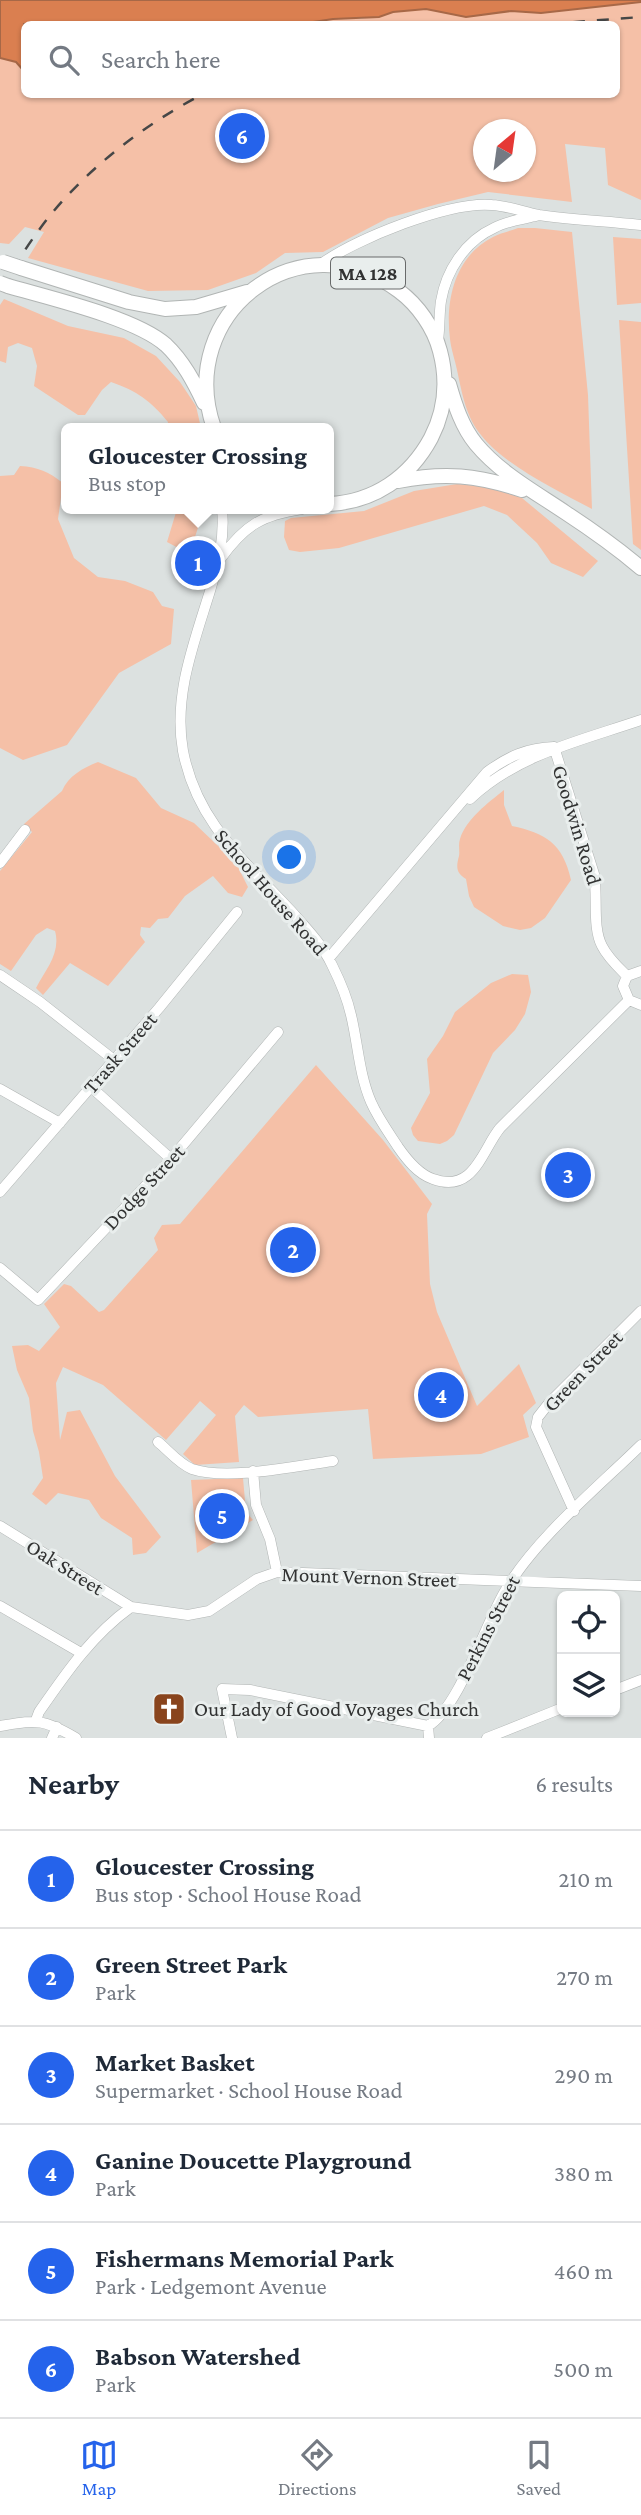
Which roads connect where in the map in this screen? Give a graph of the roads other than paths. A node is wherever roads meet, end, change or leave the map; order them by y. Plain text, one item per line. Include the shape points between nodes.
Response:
1 (540, 215) junction
2 (641, 225) edge
3 (1, 262) edge
4 (321, 264) junction
5 (4, 285) edge
6 (249, 292) junction
7 (438, 343) junction
8 (444, 366) junction
9 (207, 410) junction
10 (211, 423) edge
11 (395, 482) junction
12 (534, 493) junction
13 (334, 504) edge
14 (222, 514) edge
15 (276, 514) edge
16 (218, 561) junction
17 (641, 568) edge
18 (641, 720) edge
19 (554, 747) junction
20 (26, 830) dead end
21 (0, 863) edge
22 (237, 912) dead end
23 (328, 958) junction
24 (641, 971) edge
25 (0, 975) edge
26 (627, 976) junction
27 (629, 1000) junction
28 (641, 1005) edge
29 (278, 1032) dead end
30 (114, 1060) junction
31 (91, 1087) junction
32 (0, 1089) edge
33 (60, 1123) junction
34 (171, 1159) junction
35 (0, 1192) edge
36 (0, 1268) edge
37 (641, 1311) edge
38 (158, 1441) dead end
39 (641, 1445) edge
40 (333, 1461) dead end
41 (253, 1471) junction
42 (574, 1511) junction
43 (0, 1526) edge
44 (277, 1572) junction
45 (511, 1581) junction
46 (641, 1586) edge
47 (0, 1606) edge
48 (131, 1607) junction
49 (81, 1653) junction
50 (641, 1680) edge
51 (620, 1688) edge
52 (557, 1710) edge
53 (36, 1720) junction
54 (0, 1726) edge
55 (428, 1726) junction
56 (57, 1727) junction
57 (52, 1738) edge
58 (76, 1738) edge
59 (232, 1738) edge
60 (429, 1738) edge
61 (487, 1738) edge

1 - 2 street
1 - 4 street via 492,205 444,210 337,253
1 - 7 street via 495,227 459,256 441,299
3 - 6 highway, MA 128, bridge via 165,309 196,307
4 - 6 highway, MA 128 via 275,275
4 - 7 highway, MA 128 via 354,268 388,282 416,307
5 - 9 highway via 123,321 153,335 183,365
6 - 9 highway via 224,320 212,345 206,368
7 - 8 highway, MA 128
8 - 11 highway via 439,423 421,457
8 - 12 highway, MA 128 via 454,404 475,443
9 - 10 highway
11 - 12 highway, MA 128 via 464,475
11 - 13 highway, MA 128 via 372,494
12 - 17 highway, MA 128
14 - 16 street, School House Road
15 - 16 street, School House Road via 238,536
16 - 23 street, School House Road via 182,690 183,751 194,789 222,839 312,934
18 - 19 street
19 - 23 street via 532,748 487,772
19 - 26 street, Goodwin Road via 594,874 600,943
20 - 21 street
22 - 30 street, Trask Street
23 - 27 street, School House Road via 351,1014 372,1103 405,1158 435,1180 457,1180 478,1168 500,1128
24 - 26 street
25 - 30 street
26 - 27 street via 623,991
27 - 28 street
29 - 34 street, Dodge Street
30 - 31 street, Trask Street
31 - 33 street, Trask Street
31 - 34 street
32 - 33 street
33 - 35 street, Trask Street
34 - 36 street, Dodge Street via 37,1300
37 - 42 street, Green Street via 538,1417 539,1435
38 - 41 street via 193,1469
39 - 42 street, Perkins Street
40 - 41 street
41 - 44 street via 256,1504
42 - 45 street, Perkins Street via 520,1565
43 - 48 street, Oak Street
44 - 45 street, Mount Vernon Street
44 - 48 street, Mount Vernon Street via 257,1579 209,1611 188,1615
45 - 46 street, Mount Vernon Street
45 - 55 street, Perkins Street via 450,1702
47 - 49 street
48 - 49 street
49 - 53 street
50 - 51 street
52 - 61 street
53 - 54 street
53 - 56 street
55 - 59 street via 250,1690 222,1689
55 - 60 street
56 - 57 street
56 - 58 street

